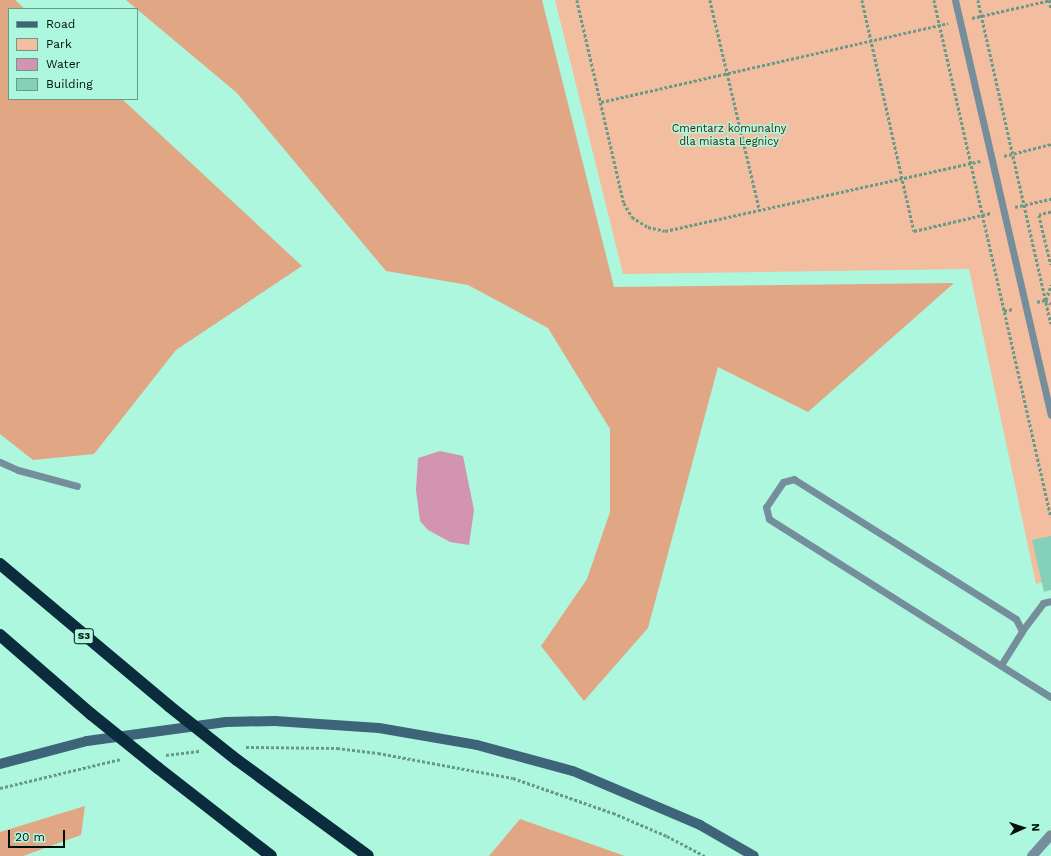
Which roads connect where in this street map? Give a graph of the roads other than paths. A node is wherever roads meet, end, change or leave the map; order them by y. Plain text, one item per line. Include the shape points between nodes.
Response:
1 (955, 0) edge
2 (1051, 415) edge
3 (0, 462) edge
4 (77, 486) dead end
5 (0, 564) edge
6 (1051, 601) edge
7 (1022, 631) junction
8 (0, 636) edge
9 (1001, 665) junction
10 (1051, 697) edge
11 (0, 764) edge
12 (1051, 835) edge
13 (271, 856) edge
14 (368, 856) edge
15 (754, 856) edge
16 (1032, 856) edge
17 (1040, 856) edge

1 - 2 lane
3 - 4 lane via 18,470
5 - 14 highway, S3, bridge via 236,760
6 - 7 lane via 1043,603
7 - 9 lane
7 - 9 lane via 1016,619 794,479 783,482 766,507 769,519
8 - 13 highway, bridge via 90,714
9 - 10 lane
11 - 15 main road via 86,740 226,722 275,721 379,728 477,744 573,771 700,825
12 - 16 street
12 - 17 street

